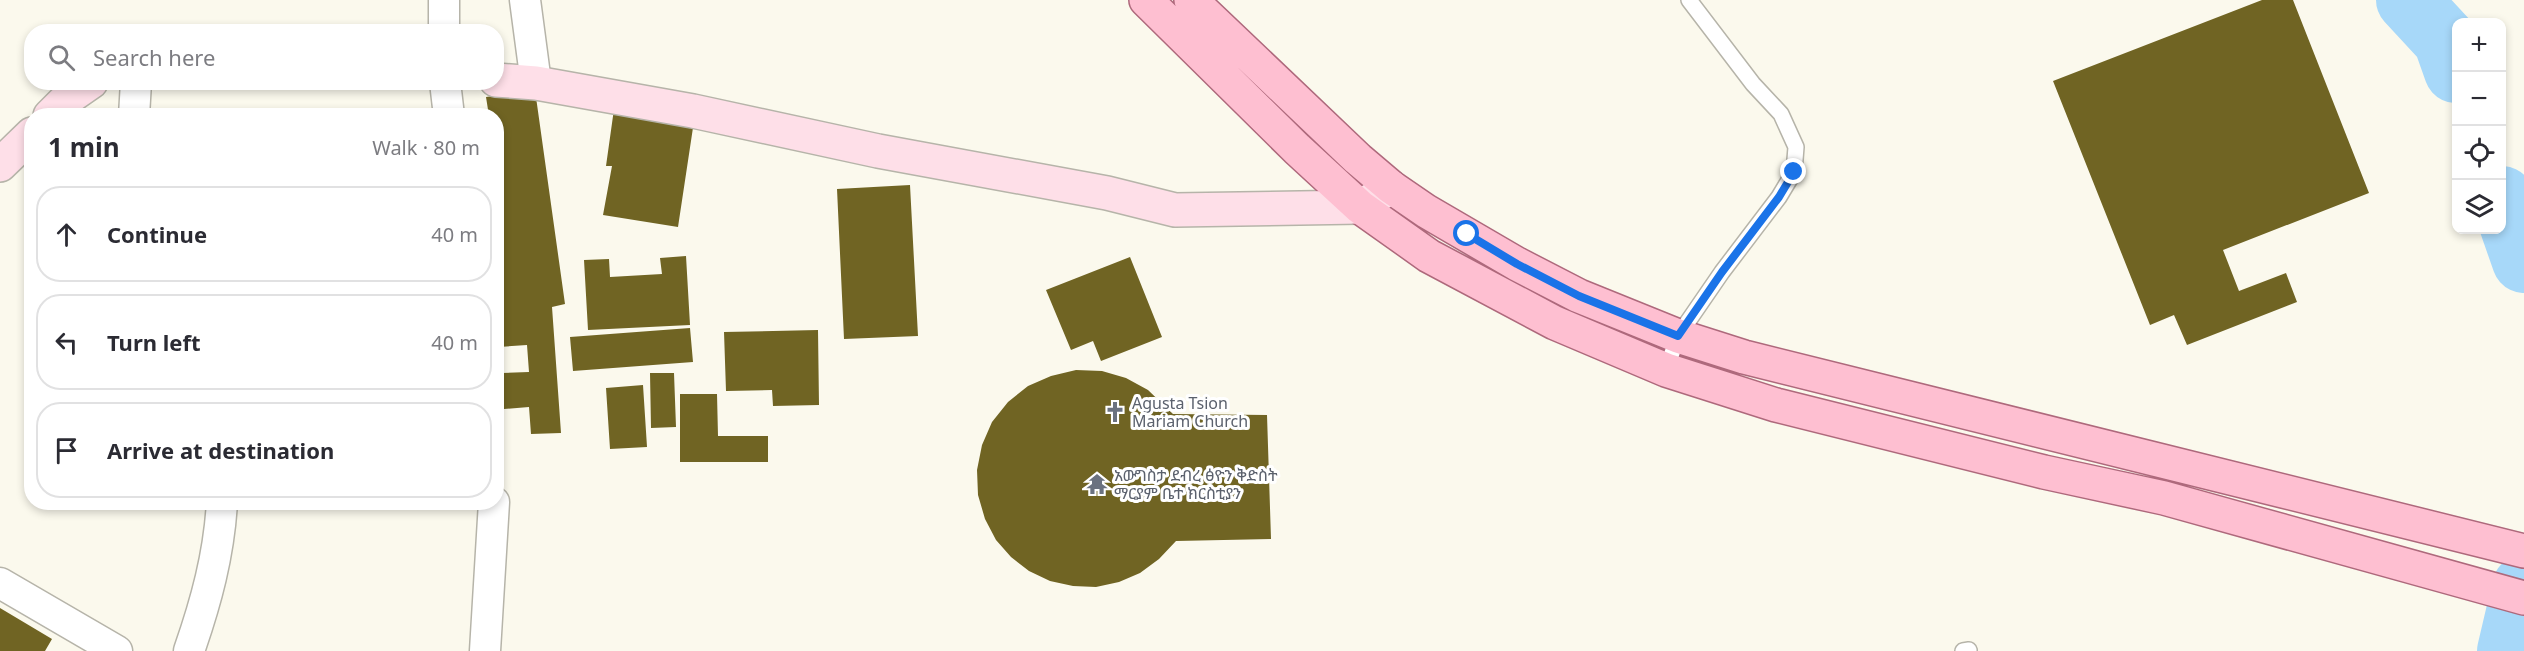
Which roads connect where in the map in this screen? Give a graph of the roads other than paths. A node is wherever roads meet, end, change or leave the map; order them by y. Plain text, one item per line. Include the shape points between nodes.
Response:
1 (444, 0) edge
2 (525, 0) edge
3 (1146, 0) edge
4 (1191, 0) edge
5 (1689, 0) edge
6 (444, 24) edge
7 (504, 81) edge
8 (536, 83) junction
9 (80, 90) edge
10 (136, 90) edge
11 (445, 90) edge
12 (58, 108) edge
13 (134, 108) edge
14 (448, 108) edge
15 (24, 142) edge
16 (0, 165) edge
17 (1390, 187) junction
18 (1360, 207) junction
19 (1678, 336) junction
20 (1666, 370) junction
21 (222, 510) edge
22 (494, 510) edge
23 (2524, 551) edge
24 (0, 583) edge
25 (2524, 598) edge
26 (115, 651) edge
27 (189, 651) edge
28 (485, 651) edge

1 - 6 street
2 - 8 street
3 - 18 main road
4 - 17 main road
5 - 19 lane via 1781,114 1796,147 1794,172 1779,197
7 - 8 street
8 - 18 street via 1107,193 1175,210
9 - 12 street
10 - 13 street
11 - 14 street
15 - 16 street
17 - 18 street
17 - 19 main road via 1538,275
18 - 20 main road via 1429,256 1481,284 1555,323
19 - 20 lane
19 - 23 main road via 1744,357
20 - 25 main road via 1776,405 2164,498
21 - 27 street via 208,597
22 - 28 street
24 - 26 street

